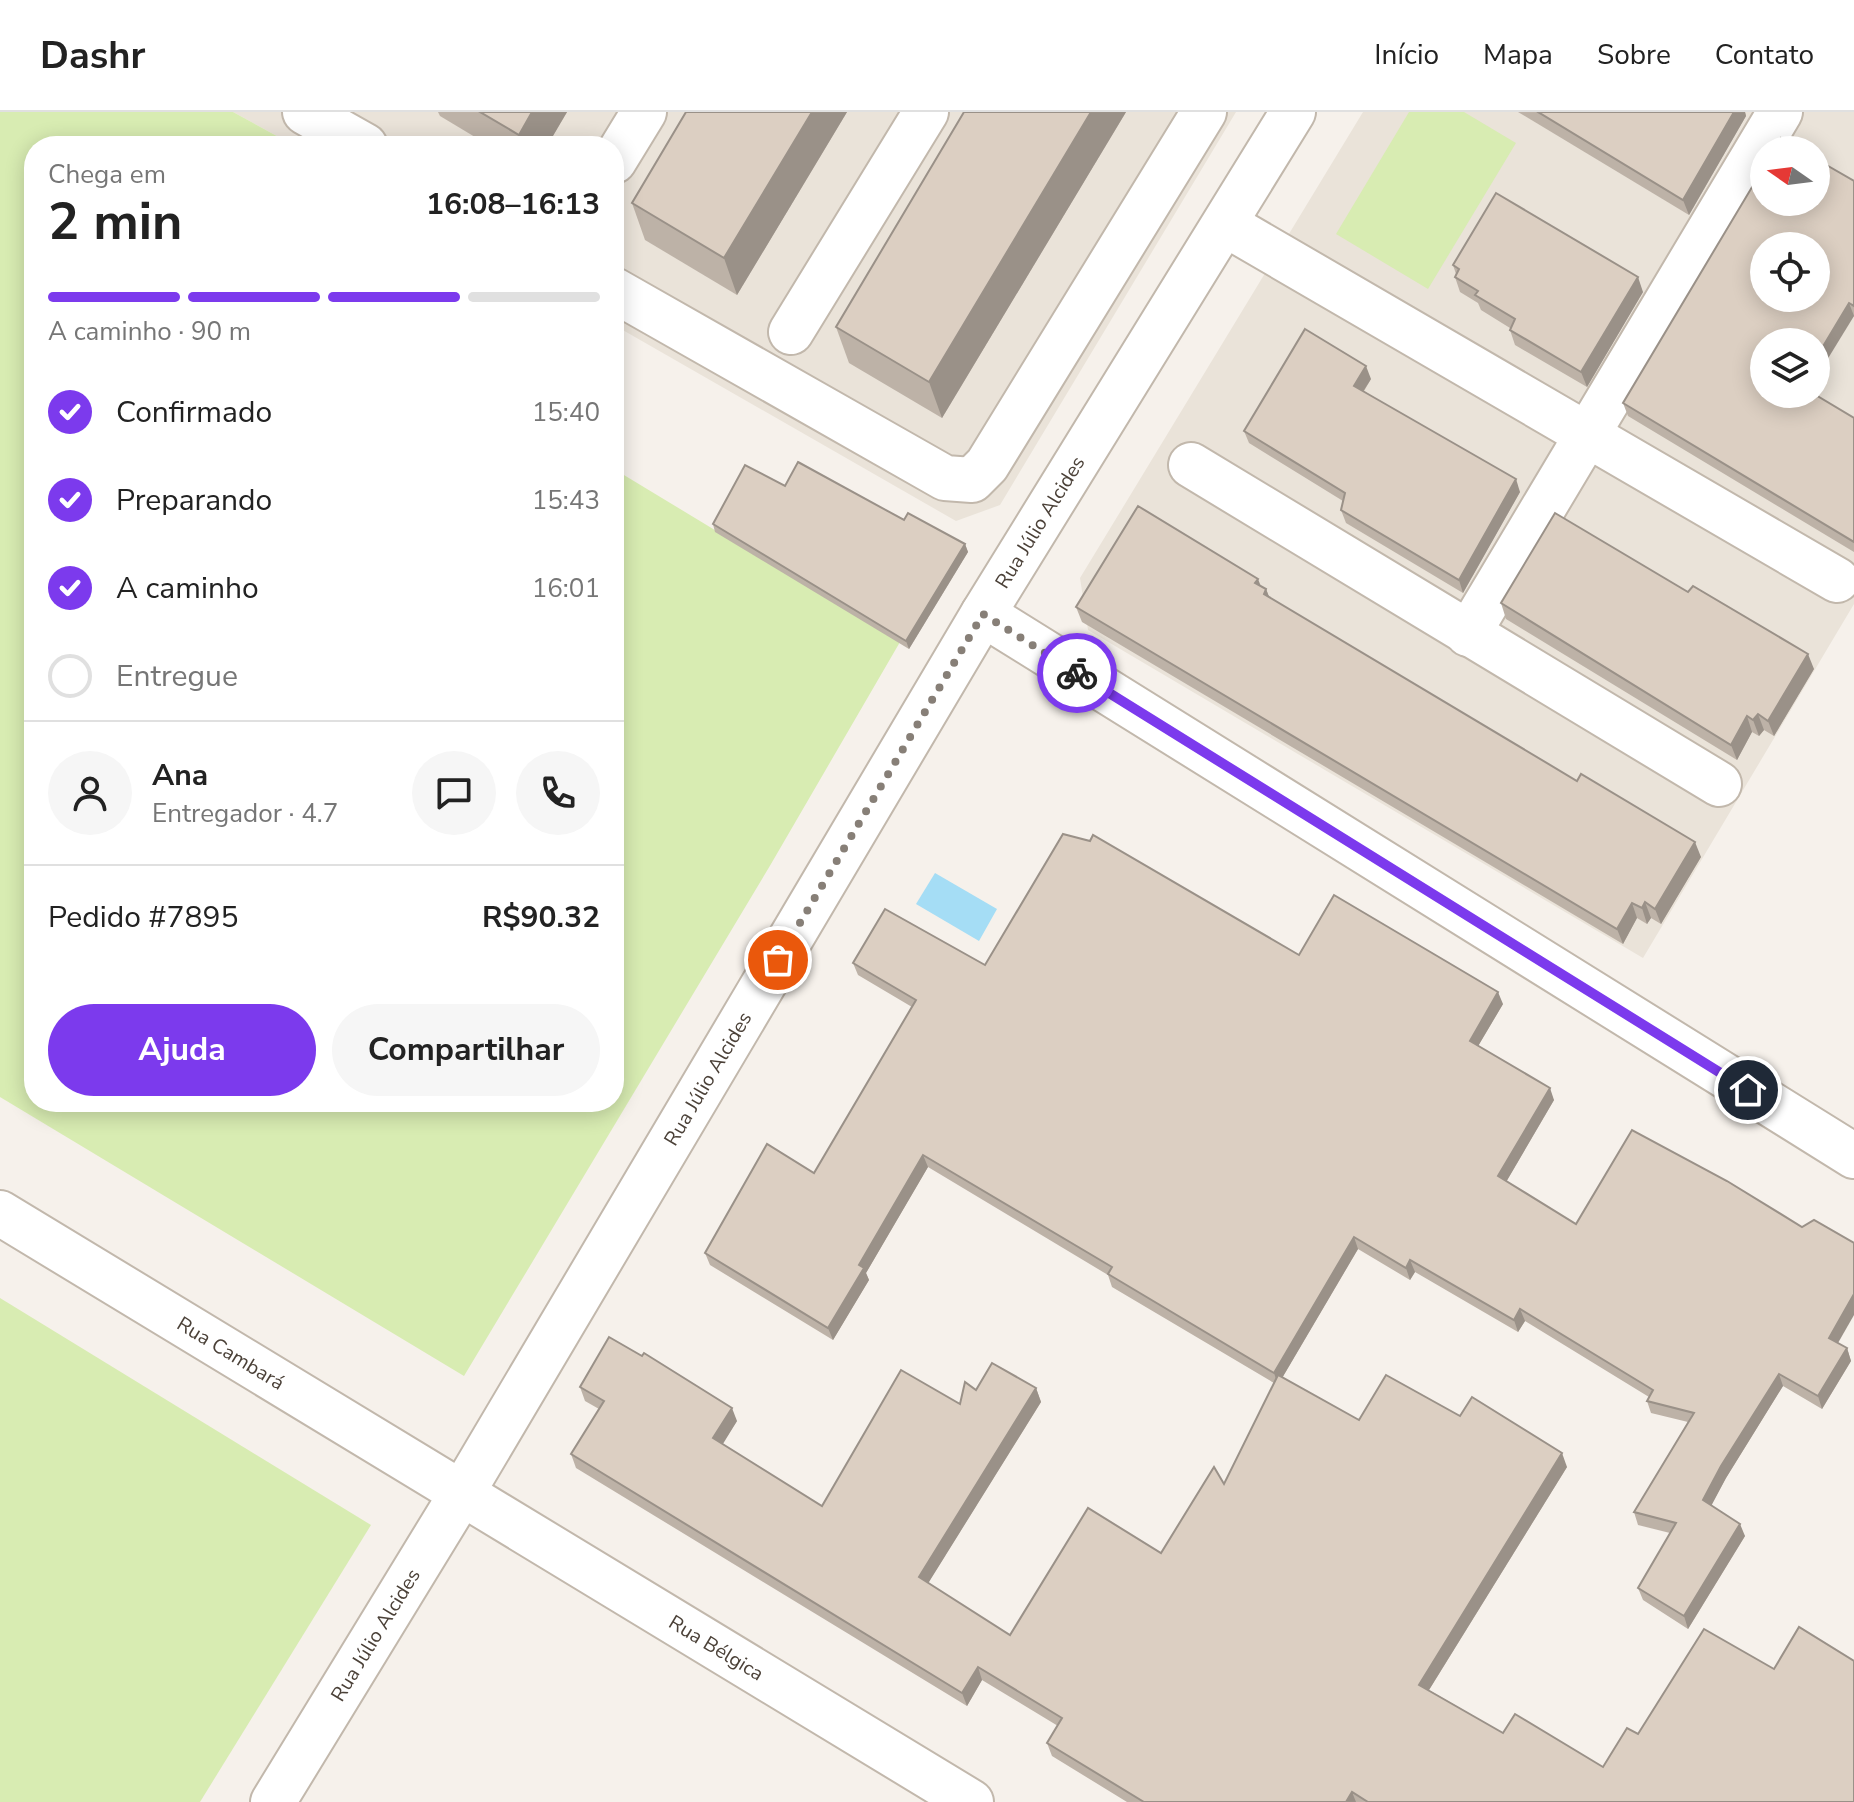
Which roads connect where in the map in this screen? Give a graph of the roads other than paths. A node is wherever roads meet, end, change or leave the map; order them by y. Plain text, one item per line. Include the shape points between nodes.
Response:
1 (305, 112) edge
2 (644, 112) edge
3 (926, 112) edge
4 (1204, 112) edge
5 (1293, 112) edge
6 (1780, 112) edge
7 (347, 136) edge
8 (624, 145) edge
9 (1225, 224) junction
10 (624, 296) edge
11 (791, 332) dead end
12 (1587, 433) junction
13 (1191, 465) dead end
14 (1837, 580) dead end
15 (983, 614) junction
16 (1468, 634) junction
17 (1719, 784) dead end
18 (1854, 1156) edge
19 (0, 1213) edge
20 (462, 1493) junction
21 (273, 1802) edge
22 (971, 1802) edge

1 - 7 street
2 - 8 street
3 - 11 street
4 - 10 street via 987,465 972,480 945,478
5 - 9 street, Rua Júlio Alcides
6 - 12 street
9 - 12 street
9 - 15 street, Rua Júlio Alcides
12 - 14 street
12 - 16 street
13 - 16 street
15 - 18 street
15 - 20 street, Rua Júlio Alcides
16 - 17 street
19 - 20 street, Rua Cambará
20 - 21 street, Rua Júlio Alcides
20 - 22 street, Rua Bélgica

